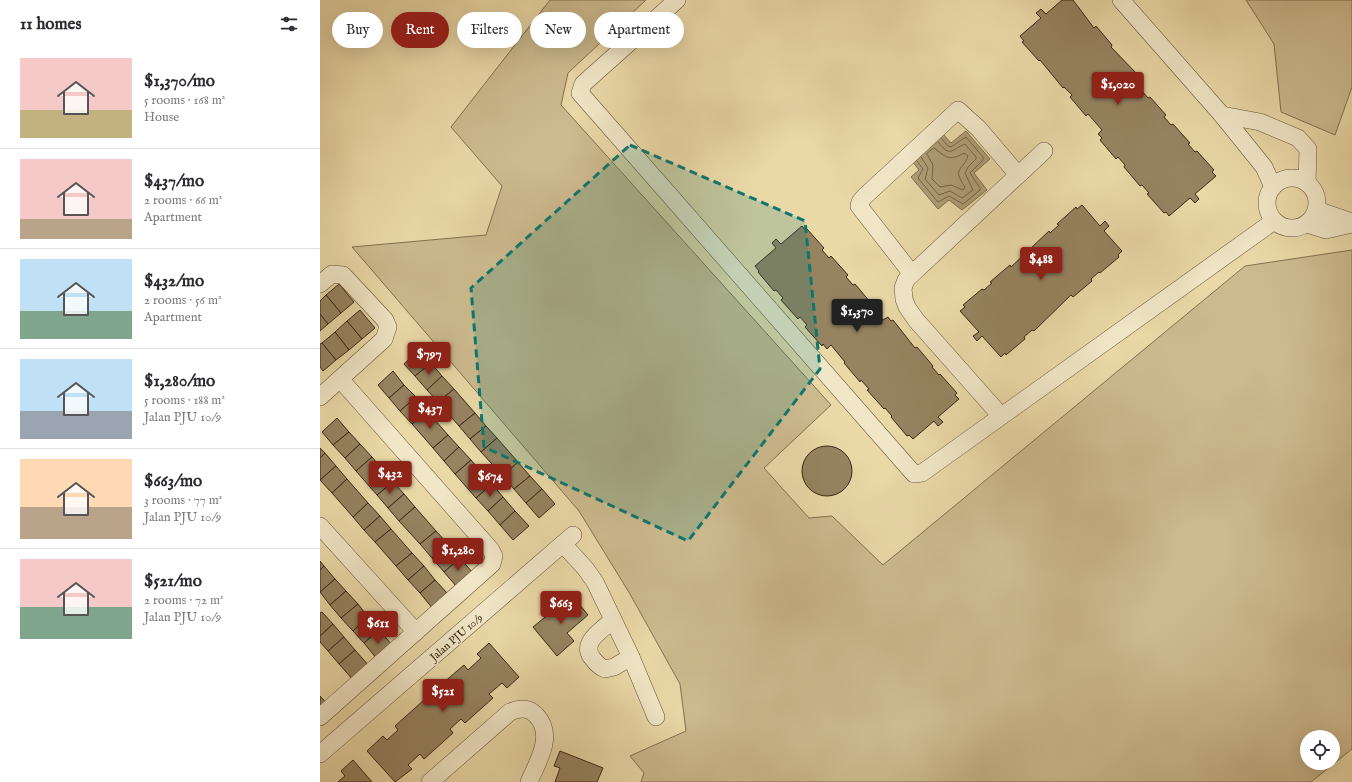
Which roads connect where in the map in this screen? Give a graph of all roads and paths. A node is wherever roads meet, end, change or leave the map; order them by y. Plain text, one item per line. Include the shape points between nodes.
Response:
1 (677, 0) edge
2 (1121, 0) edge
3 (1222, 115) junction
4 (1044, 151) dead end
5 (1018, 175) junction
6 (1307, 183) junction
7 (1273, 187) junction
8 (1317, 210) junction
9 (1274, 221) junction
10 (1352, 223) edge
11 (1307, 224) junction
12 (912, 274) junction
13 (320, 284) edge
14 (340, 379) junction
15 (320, 397) edge
16 (1001, 416) junction
17 (320, 526) edge
18 (613, 620) junction
19 (416, 632) junction
20 (631, 657) junction
21 (320, 717) edge
22 (656, 717) dead end
23 (320, 754) edge
24 (430, 782) edge
25 (529, 782) edge

1 - 16 street via 583,84 580,93 583,97 910,472 918,475 922,473
2 - 3 street
3 - 6 street via 1260,122 1298,138 1308,149
3 - 7 street via 1264,167
4 - 5 street
5 - 12 street
5 - 12 street via 979,129 958,110 900,162 864,197 860,206
6 - 7 street via 1295,178 1283,180
6 - 8 street via 1316,195
7 - 9 street via 1267,198 1268,210
8 - 10 street
8 - 11 street
9 - 11 street via 1284,227 1296,229
9 - 16 street
10 - 11 street via 1326,230
12 - 16 street via 903,288 907,307
13 - 14 street via 332,274 342,275 385,320 388,327 384,339
14 - 15 street
14 - 19 street via 494,556 492,564
17 - 19 street
18 - 20 street
18 - 20 street via 592,638 588,652 597,664 605,669
18 - 23 street, Jalan PJU 10/9 via 595,582 568,540
19 - 21 street
20 - 22 street
24 - 25 street via 510,712 521,708 531,710 538,717 545,734 544,746

